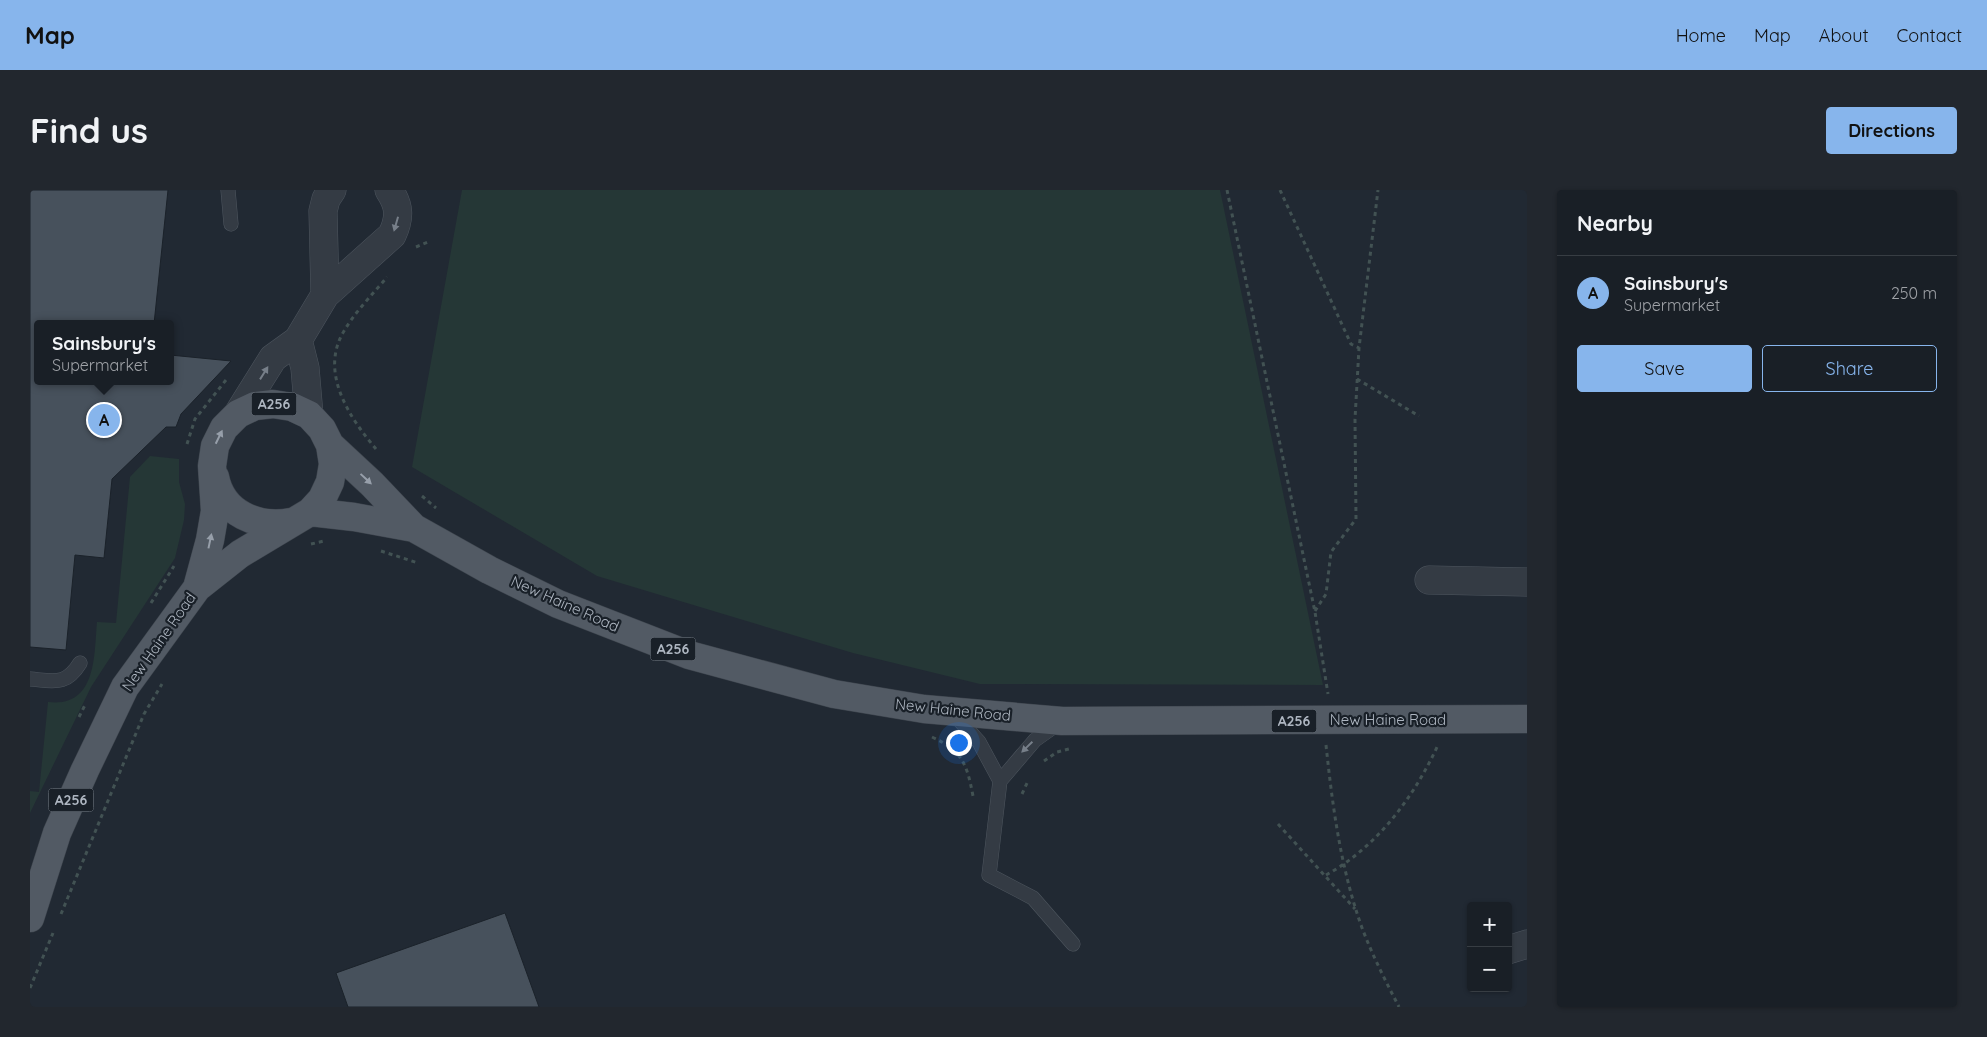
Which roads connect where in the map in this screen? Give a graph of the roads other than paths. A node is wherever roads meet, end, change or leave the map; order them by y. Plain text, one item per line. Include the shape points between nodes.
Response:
1 (228, 190) edge
2 (389, 190) edge
3 (324, 204) edge
4 (231, 224) dead end
5 (373, 250) junction
6 (325, 295) junction
7 (298, 340) junction
8 (238, 414) junction
9 (309, 415) junction
10 (330, 446) junction
11 (212, 466) junction
12 (301, 517) junction
13 (414, 528) junction
14 (1429, 580) dead end
15 (1527, 582) edge
16 (197, 588) junction
17 (80, 663) dead end
18 (30, 678) edge
19 (952, 712) junction
20 (1527, 719) edge
21 (1062, 721) junction
22 (1000, 781) junction
23 (30, 918) edge
24 (1073, 944) dead end
25 (1527, 944) edge
26 (1512, 949) edge

1 - 4 lane
2 -> 5 street via 399,212 397,224 392,235
3 - 5 street via 329,235 348,250
3 - 6 street
5 - 6 street
6 - 7 street
8 -> 7 street via 274,358
7 - 9 street via 306,368
8 - 9 main road, New Haine Road / A256 via 255,406 273,404 292,407
11 -> 8 main road, New Haine Road / A256 via 215,446 224,428
9 - 10 main road, New Haine Road / A256 via 322,429
10 - 12 main road, New Haine Road / A256 via 333,464 330,482 322,499
10 -> 13 main road, New Haine Road / A256
11 - 12 main road, New Haine Road / A256 via 216,485 225,501 239,514 256,522 275,525
16 -> 11 main road, New Haine Road / A256 via 215,511
12 - 13 main road, New Haine Road / A256 via 354,517
12 - 16 main road, New Haine Road / A256 via 240,554
13 - 19 main road, New Haine Road / A256 via 558,604 689,655 834,694
14 - 15 street
16 - 23 main road, New Haine Road / A256 via 125,686 57,832
17 - 18 lane via 73,675 61,681
19 - 21 main road, New Haine Road / A256
19 - 22 lane via 979,742
20 - 21 main road, New Haine Road / A256
21 -> 22 lane via 1035,740
22 - 24 lane via 989,875 1033,898
25 - 26 street

